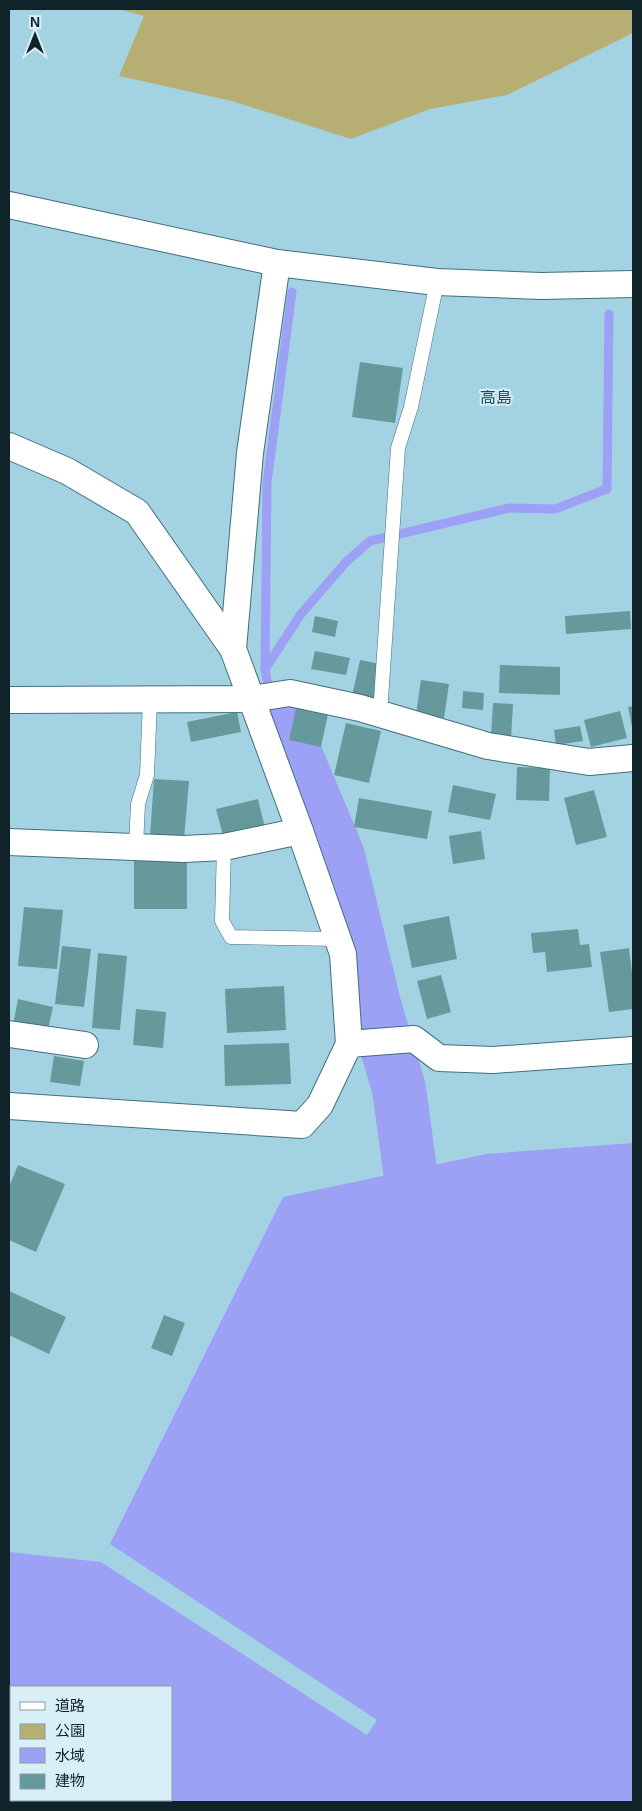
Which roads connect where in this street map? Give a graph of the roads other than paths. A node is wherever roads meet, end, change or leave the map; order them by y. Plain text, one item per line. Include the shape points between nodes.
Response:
1 (9, 205) edge
2 (277, 263) junction
3 (437, 282) junction
4 (633, 284) edge
5 (9, 446) edge
6 (233, 649) junction
7 (252, 699) junction
8 (9, 700) edge
9 (150, 700) junction
10 (380, 714) junction
11 (633, 758) edge
12 (300, 831) junction
13 (9, 842) edge
14 (136, 847) junction
15 (224, 847) junction
16 (338, 939) junction
17 (9, 1034) edge
18 (349, 1044) junction
19 (85, 1045) dead end
20 (633, 1050) edge
21 (9, 1106) edge

1 - 2 street
2 - 3 street
2 - 6 street via 250,453
3 - 4 street via 541,286
3 - 10 lane via 411,407 398,448
5 - 6 street via 68,471 137,512
6 - 7 street
7 - 9 street
7 - 10 street via 290,693
7 - 12 street
8 - 9 street
9 - 14 lane via 148,775 138,804
10 - 11 street via 488,746 589,762
12 - 15 street
12 - 16 street
13 - 14 street
14 - 15 street
15 - 16 lane via 222,921 231,937
16 - 18 street via 343,954
17 - 19 street
18 - 20 street via 414,1039 439,1058 493,1060
18 - 21 street via 320,1105 302,1125

